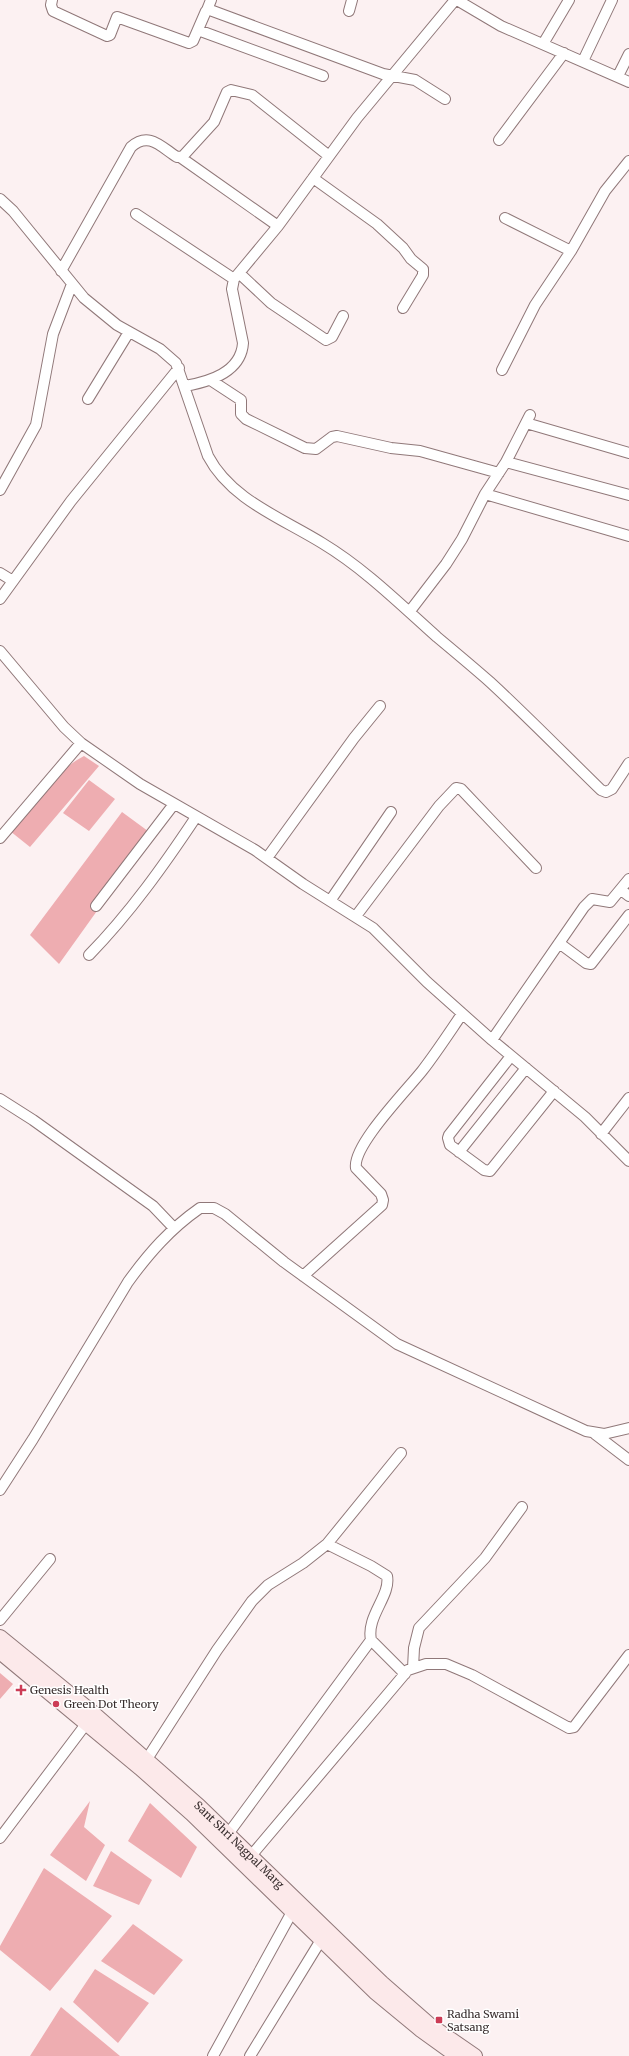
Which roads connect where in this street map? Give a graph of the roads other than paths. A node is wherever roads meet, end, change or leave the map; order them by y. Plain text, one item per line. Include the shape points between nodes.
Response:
1 (52, 0) edge
2 (211, 0) edge
3 (352, 0) edge
4 (456, 0) edge
5 (569, 0) edge
6 (612, 0) edge
7 (207, 10) junction
8 (349, 11) dead end
9 (198, 30) junction
10 (543, 44) junction
11 (564, 53) junction
12 (629, 54) edge
13 (583, 61) junction
14 (322, 76) dead end
15 (392, 76) junction
16 (618, 76) junction
17 (629, 82) edge
18 (445, 100) dead end
19 (499, 140) dead end
20 (329, 156) junction
21 (180, 157) junction
22 (629, 161) edge
23 (313, 178) junction
24 (0, 199) edge
25 (136, 214) dead end
26 (505, 218) dead end
27 (278, 226) junction
28 (571, 251) junction
29 (61, 271) junction
30 (237, 276) junction
31 (72, 284) junction
32 (403, 308) dead end
33 (343, 316) dead end
34 (129, 332) junction
35 (179, 368) junction
36 (502, 370) dead end
37 (212, 381) junction
38 (185, 386) junction
39 (88, 399) dead end
40 (629, 453) edge
41 (506, 462) junction
42 (499, 473) junction
43 (0, 490) edge
44 (485, 494) junction
45 (629, 495) edge
46 (629, 536) edge
47 (0, 573) edge
48 (13, 581) junction
49 (0, 599) edge
50 (410, 611) junction
51 (0, 651) edge
52 (380, 706) dead end
53 (81, 743) junction
54 (629, 763) edge
55 (174, 804) junction
56 (390, 812) dead end
57 (196, 817) junction
58 (0, 838) edge
59 (267, 858) junction
60 (536, 868) dead end
61 (629, 879) edge
62 (621, 890) junction
63 (629, 896) edge
64 (330, 901) junction
65 (96, 906) dead end
66 (356, 916) junction
67 (629, 916) edge
68 (559, 943) junction
69 (89, 955) dead end
70 (462, 1014) junction
71 (492, 1040) junction
72 (511, 1056) junction
73 (526, 1068) junction
74 (554, 1092) junction
75 (629, 1098) edge
76 (0, 1099) edge
77 (601, 1134) junction
78 (460, 1152) junction
79 (629, 1161) edge
80 (174, 1228) junction
81 (303, 1276) junction
82 (629, 1428) edge
83 (595, 1434) junction
84 (401, 1453) dead end
85 (629, 1460) edge
86 (0, 1490) edge
87 (522, 1507) dead end
88 (327, 1544) junction
89 (50, 1560) dead end
90 (0, 1620) edge
91 (0, 1638) edge
92 (371, 1640) junction
93 (0, 1652) edge
94 (629, 1655) edge
95 (409, 1671) junction
96 (84, 1716) junction
97 (147, 1759) junction
98 (228, 1834) junction
99 (0, 1838) edge
100 (250, 1857) junction
101 (292, 1912) junction
102 (320, 1940) junction
103 (213, 2056) edge
104 (250, 2056) edge
105 (457, 2056) edge
106 (475, 2056) edge

1 - 9 street via 53,12 107,36 110,35 117,17 189,43 193,41
2 - 7 street
3 - 8 street
4 - 10 street via 501,26
4 - 15 street
5 - 10 street
6 - 13 street
7 - 9 street
7 - 15 street
9 - 14 street
10 - 11 street
11 - 13 street
11 - 19 street
12 - 16 street
13 - 16 street
15 - 18 street via 415,80
15 - 20 street
16 - 17 street
20 - 21 street via 252,95 231,90 227,92 211,126
20 - 23 street
21 - 27 street
21 - 29 street via 150,139 142,140 131,147
22 - 28 street via 605,192
23 - 27 street
23 - 32 street via 377,224 423,269 423,275
24 - 29 street via 13,211
25 - 30 street
26 - 28 street
27 - 30 street
28 - 36 street via 535,305
29 - 31 street
30 - 33 street via 271,303 326,340 332,337
30 - 37 street via 232,289 243,343 242,350 229,370
31 - 34 street via 84,298
31 - 43 street via 53,334 36,425
34 - 35 street via 160,349
34 - 39 street
35 - 38 street
35 - 48 street via 71,501
37 - 38 street
37 - 42 street via 241,400 241,414 246,418 305,448 316,449 335,436 391,448 420,451
38 - 50 street via 208,456 229,484 252,501 346,558
40 - 41 street via 528,419
41 - 42 street
41 - 45 street
42 - 44 street
44 - 46 street
44 - 50 street via 446,564
47 - 48 street
48 - 49 street
50 - 54 street via 489,682 601,790 606,792 612,789
51 - 53 street via 64,727
52 - 59 street
53 - 55 street
53 - 58 street
55 - 57 street
55 - 65 street
56 - 64 street
57 - 59 street
57 - 69 street via 132,906
59 - 64 street
60 - 66 street via 461,789 456,788 439,806
61 - 62 street
62 - 63 street
62 - 68 street via 610,902 596,899 590,901
64 - 66 street
66 - 70 street via 382,936
67 - 68 street via 591,964
68 - 71 street
70 - 71 street
70 - 81 street via 421,1073 386,1113 357,1158 356,1168 381,1194 384,1200 382,1205
71 - 72 street
72 - 73 street
72 - 78 street via 449,1135 450,1145
73 - 74 street
73 - 78 street
74 - 77 street via 585,1117
74 - 78 street via 490,1171 484,1170
75 - 77 street
76 - 80 street via 153,1206
77 - 79 street
80 - 81 street via 200,1208 214,1208
80 - 86 street via 144,1258 128,1282 34,1439
81 - 83 street via 398,1344 524,1404
82 - 83 street
83 - 85 street
84 - 88 street
87 - 95 street via 485,1558 420,1628
88 - 92 street via 387,1576 386,1588 372,1621
88 - 97 street via 268,1585 252,1601 217,1650
89 - 90 street
91 - 96 street, Sant Shri Nagpal Marg
92 - 95 street
92 - 98 street
93 - 96 street, Sant Shri Nagpal Marg
94 - 95 street via 574,1727 569,1728 472,1675 446,1664 434,1663
95 - 100 street
96 - 97 street, Sant Shri Nagpal Marg
96 - 99 street
96 - 101 street, Sant Shri Nagpal Marg via 192,1814
97 - 98 street, Sant Shri Nagpal Marg
98 - 100 street, Sant Shri Nagpal Marg
100 - 106 street, Sant Shri Nagpal Marg via 382,1983 430,2025
101 - 102 street, Sant Shri Nagpal Marg
101 - 103 street
102 - 104 street
102 - 105 street, Sant Shri Nagpal Marg via 375,1992

